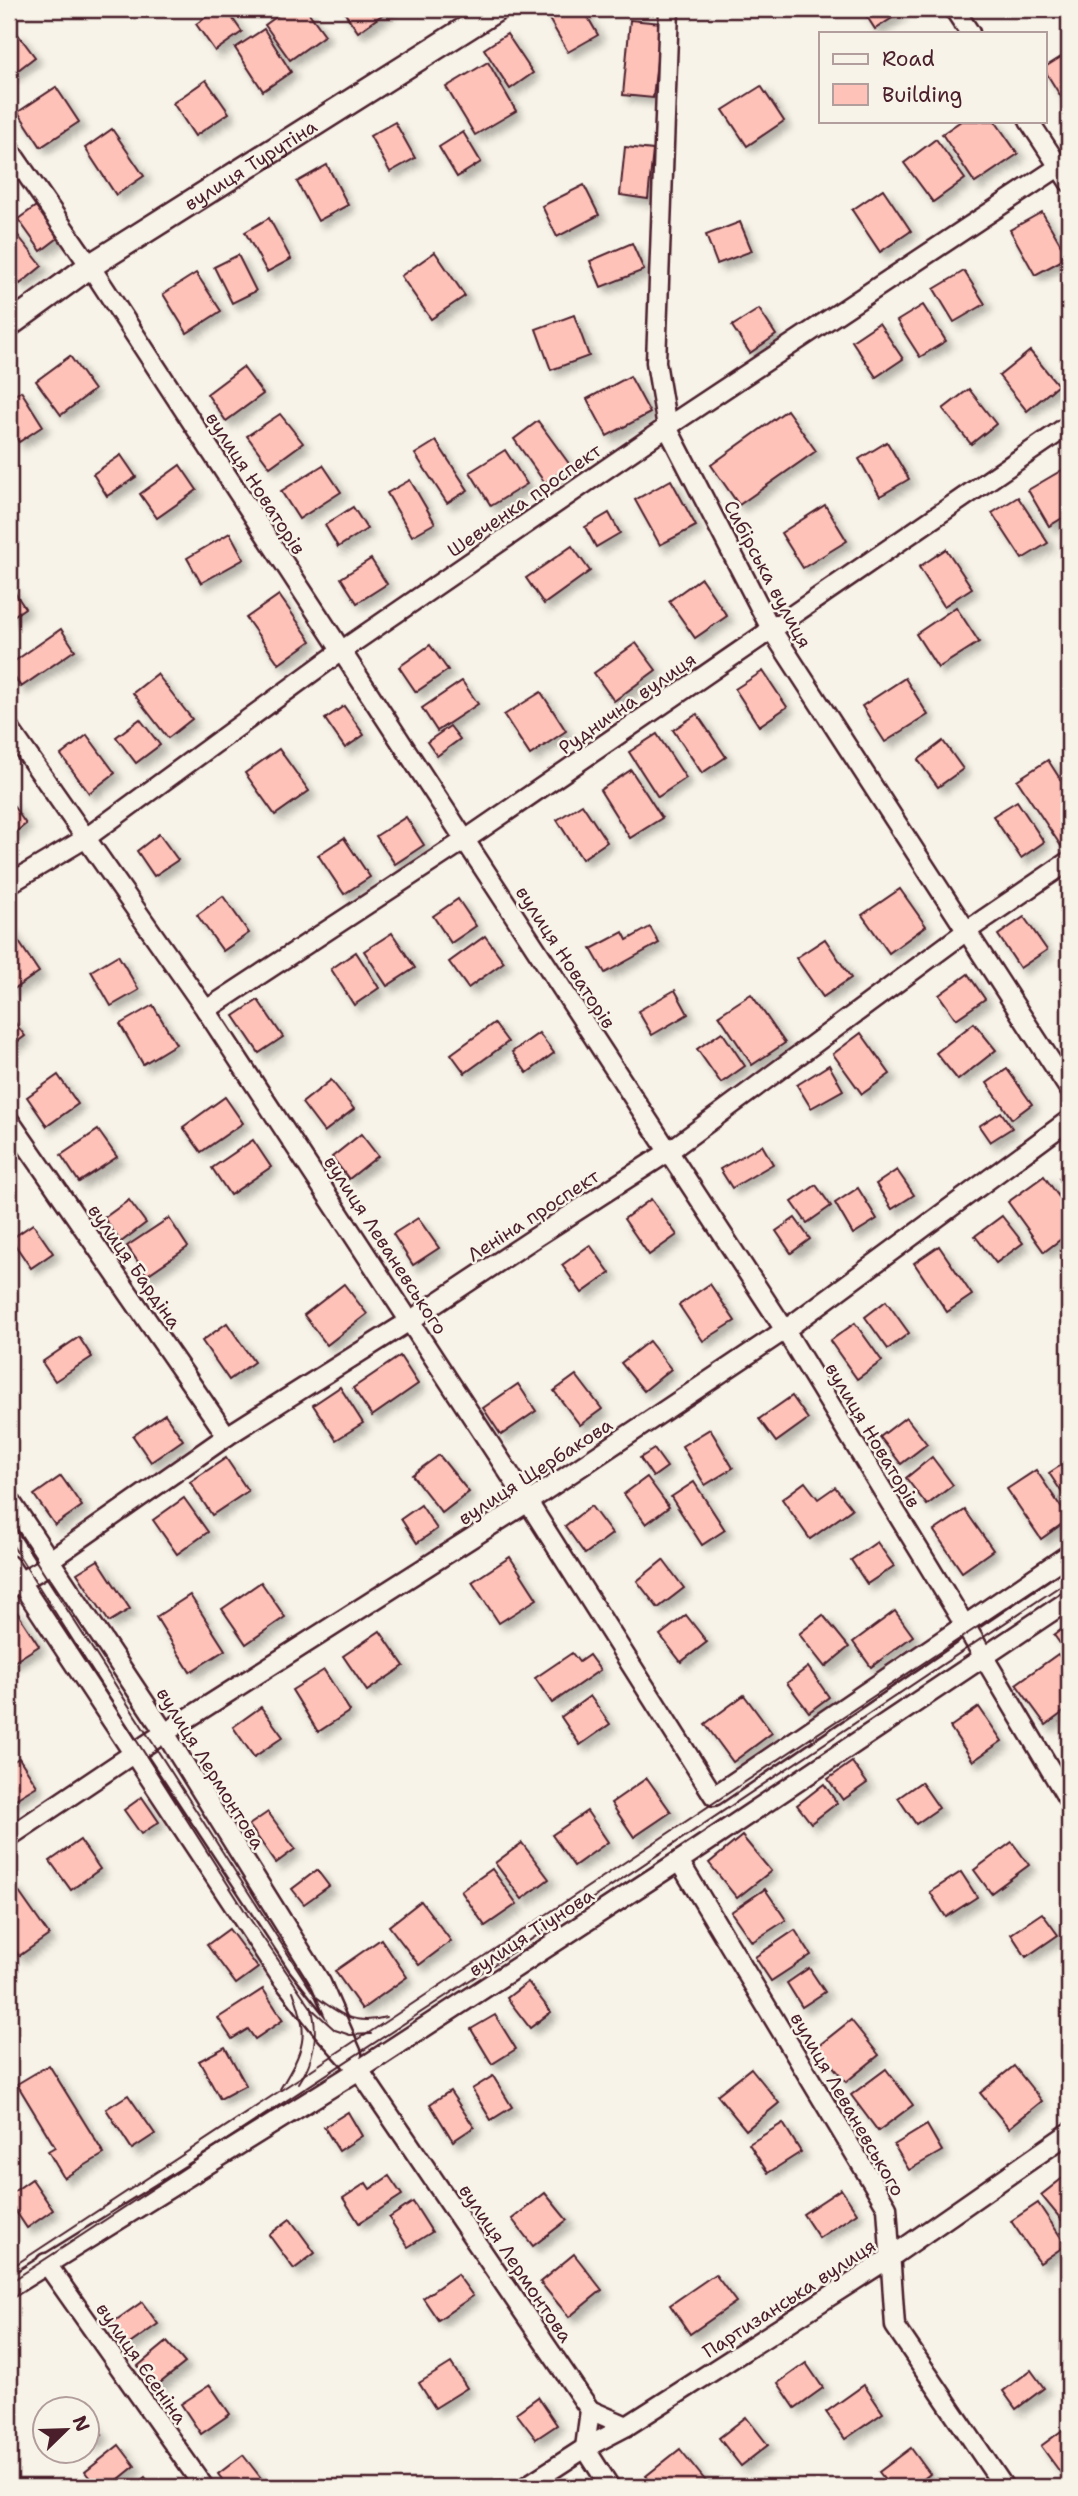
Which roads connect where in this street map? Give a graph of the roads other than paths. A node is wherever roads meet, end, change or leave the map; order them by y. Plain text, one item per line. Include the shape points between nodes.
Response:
1 (498, 9) edge
2 (669, 9) edge
3 (954, 9) edge
4 (969, 32) edge
5 (1030, 122) edge
6 (9, 149) edge
7 (1066, 170) edge
8 (90, 267) junction
9 (9, 325) edge
10 (1069, 425) edge
11 (667, 427) junction
12 (771, 629) junction
13 (341, 651) junction
14 (9, 728) edge
15 (86, 838) junction
16 (465, 840) junction
17 (1069, 861) edge
18 (9, 884) edge
19 (965, 932) junction
20 (206, 1010) junction
21 (1069, 1089) edge
22 (9, 1120) edge
23 (1069, 1120) edge
24 (668, 1152) junction
25 (411, 1320) junction
26 (785, 1330) junction
27 (227, 1436) junction
28 (9, 1499) edge
29 (528, 1502) junction
30 (1069, 1555) edge
31 (50, 1560) junction
32 (9, 1565) edge
33 (14, 1585) edge
34 (1069, 1600) edge
35 (965, 1625) junction
36 (984, 1657) junction
37 (164, 1733) junction
38 (133, 1755) junction
39 (1069, 1801) edge
40 (9, 1837) edge
41 (679, 1861) junction
42 (359, 2070) junction
43 (1069, 2133) edge
44 (891, 2257) junction
45 (46, 2263) junction
46 (9, 2288) edge
47 (590, 2410) junction
48 (627, 2426) junction
49 (585, 2448) junction
50 (205, 2487) edge
51 (525, 2487) edge
52 (610, 2487) edge
53 (1004, 2487) edge

1 - 8 street, вулиця Турутіна
2 - 11 street, Сибірська вулиця via 656,362
3 - 4 street
5 - 7 street
6 - 8 street, вулиця Новаторів
7 - 11 street, Шевченка проспект
8 - 9 street, вулиця Турутіна
8 - 13 street, вулиця Новаторів
10 - 12 street, Руднична вулиця
11 - 12 street, Сибірська вулиця
11 - 13 street, Шевченка проспект
12 - 16 street, Руднична вулиця
12 - 19 street, Сибірська вулиця
13 - 15 street, Шевченка проспект
13 - 16 street, вулиця Новаторів
14 - 15 street, вулиця Леваневського
15 - 18 street, Шевченка проспект
15 - 20 street, вулиця Леваневського
16 - 20 street, Руднична вулиця
16 - 24 street, вулиця Новаторів
17 - 19 street, Леніна проспект
19 - 21 street, Сибірська вулиця
19 - 24 street, Леніна проспект
20 - 25 street, вулиця Леваневського
22 - 27 street, вулиця Бардіна
23 - 26 street, вулиця Щербакова
24 - 25 street, Леніна проспект
24 - 26 street, вулиця Новаторів
25 - 27 street, Леніна проспект
25 - 29 street, вулиця Леваневського
26 - 29 street, вулиця Щербакова
26 - 35 street, вулиця Новаторів
27 - 31 street, Леніна проспект
28 - 31 street, вулиця Лермонтова
29 - 35 street, вулиця Леваневського via 714,1796
29 - 37 street, вулиця Щербакова
30 - 35 street
31 - 33 street, Леніна проспект
31 - 37 street, вулиця Лермонтова
32 - 33 street, вулиця Лермонтова
33 - 38 street, вулиця Лермонтова
34 - 36 street, вулиця Тіунова
35 - 36 street, вулиця Новаторів
36 - 39 street, вулиця Новаторів
36 - 41 street, вулиця Тіунова
37 - 38 street, вулиця Щербакова
37 - 42 street, вулиця Лермонтова via 321,1983
38 - 40 street, вулиця Щербакова
38 - 42 street, вулиця Лермонтова via 281,1977
41 - 42 street, вулиця Тіунова
41 - 44 street, вулиця Леваневського via 887,2207
42 - 45 street, вулиця Тіунова
42 - 47 street, вулиця Лермонтова
43 - 44 street, Партизанська вулиця
44 - 48 street, Партизанська вулиця
44 - 53 street, вулиця Леваневського via 895,2326
45 - 46 street, вулиця Тіунова
45 - 50 street, вулиця Єсеніна
47 - 48 street
47 - 49 street
48 - 49 street, Партизанська вулиця
49 - 51 street, Партизанська вулиця
49 - 52 street

